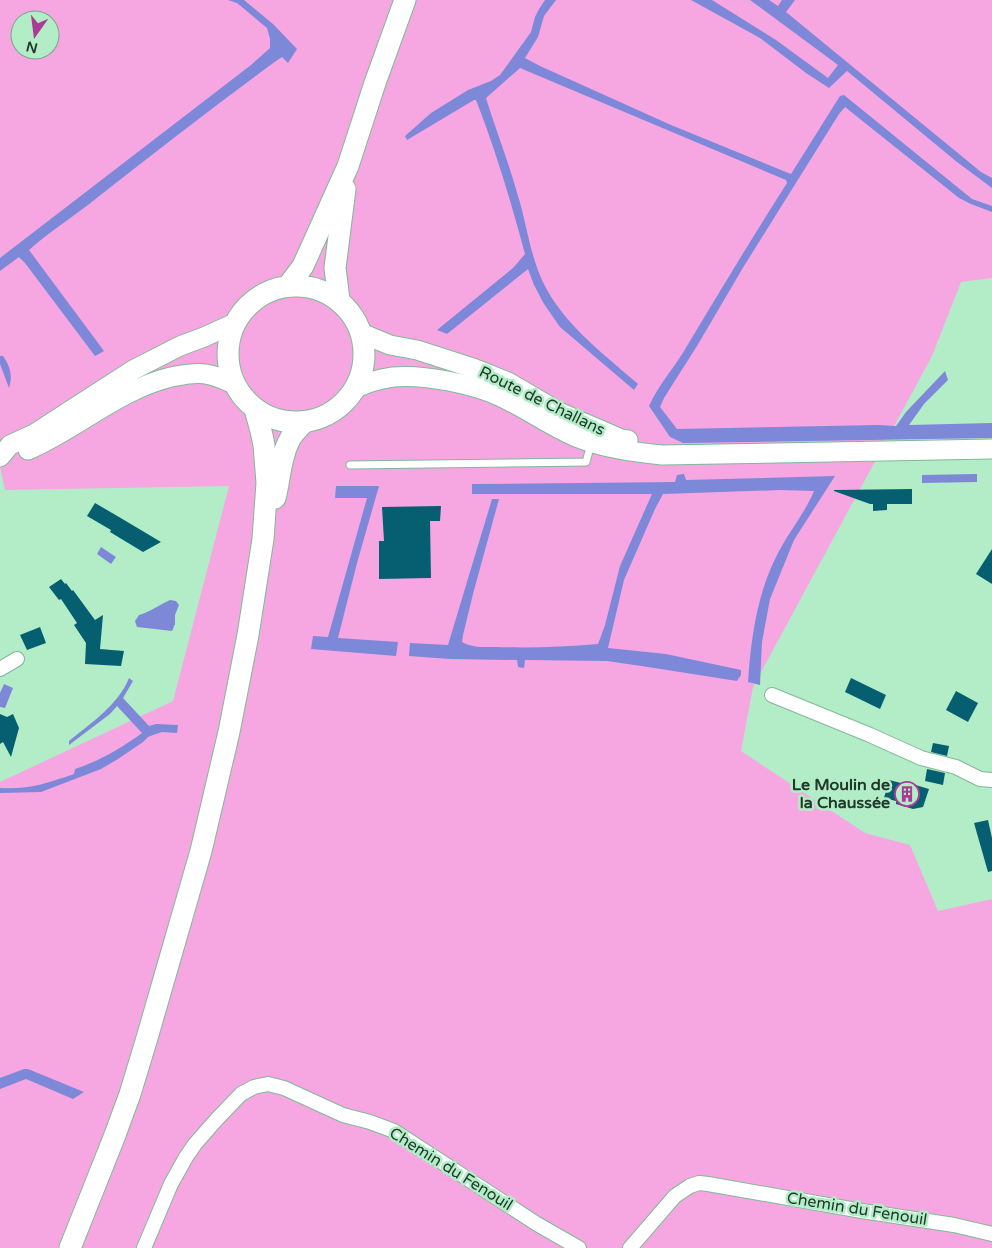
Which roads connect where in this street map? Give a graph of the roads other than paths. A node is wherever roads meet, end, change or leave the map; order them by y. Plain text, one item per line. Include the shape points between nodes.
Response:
1 (405, 0) edge
2 (348, 166) junction
3 (288, 286) junction
4 (339, 300) junction
5 (235, 322) junction
6 (361, 333) junction
7 (234, 384) junction
8 (356, 388) junction
9 (255, 409) junction
10 (64, 422) junction
11 (304, 422) junction
12 (592, 442) junction
13 (992, 449) edge
14 (695, 455) junction
15 (0, 458) edge
16 (350, 465) dead end
17 (263, 539) junction
18 (17, 659) dead end
19 (0, 669) edge
20 (772, 695) dead end
21 (992, 780) edge
22 (992, 1234) edge
23 (70, 1248) edge
24 (144, 1248) edge
25 (579, 1248) edge
26 (630, 1248) edge

1 - 2 main road
2 - 3 main road via 304,266
2 - 4 main road via 335,268
3 - 4 main road via 306,286
3 - 5 main road via 256,298
4 - 6 main road via 353,315
5 - 7 main road via 227,353
5 - 10 main road via 133,370
6 - 8 main road via 365,351 363,370
6 - 14 main road, Route de Challans via 390,345 446,358 508,382 561,413 621,439
7 - 9 main road
7 - 10 main road via 206,374 163,379
8 - 11 main road via 334,411 320,419
8 - 12 main road, Route de Challans via 394,377 466,384 500,396
9 - 11 main road via 270,418
9 - 17 main road via 264,445 267,483
10 - 15 main road via 10,445
11 - 17 main road via 289,440 284,454
12 - 14 main road, Route de Challans via 629,452
12 - 16 lane via 586,462
13 - 14 main road, Route de Challans
17 - 23 main road via 231,723 201,851 130,1094
18 - 19 street
20 - 21 street via 921,758 956,767 980,779
22 - 26 street, Chemin du Fenouil via 699,1183 674,1196
24 - 25 street, Chemin du Fenouil via 171,1184 195,1144 241,1094 268,1084 394,1132

